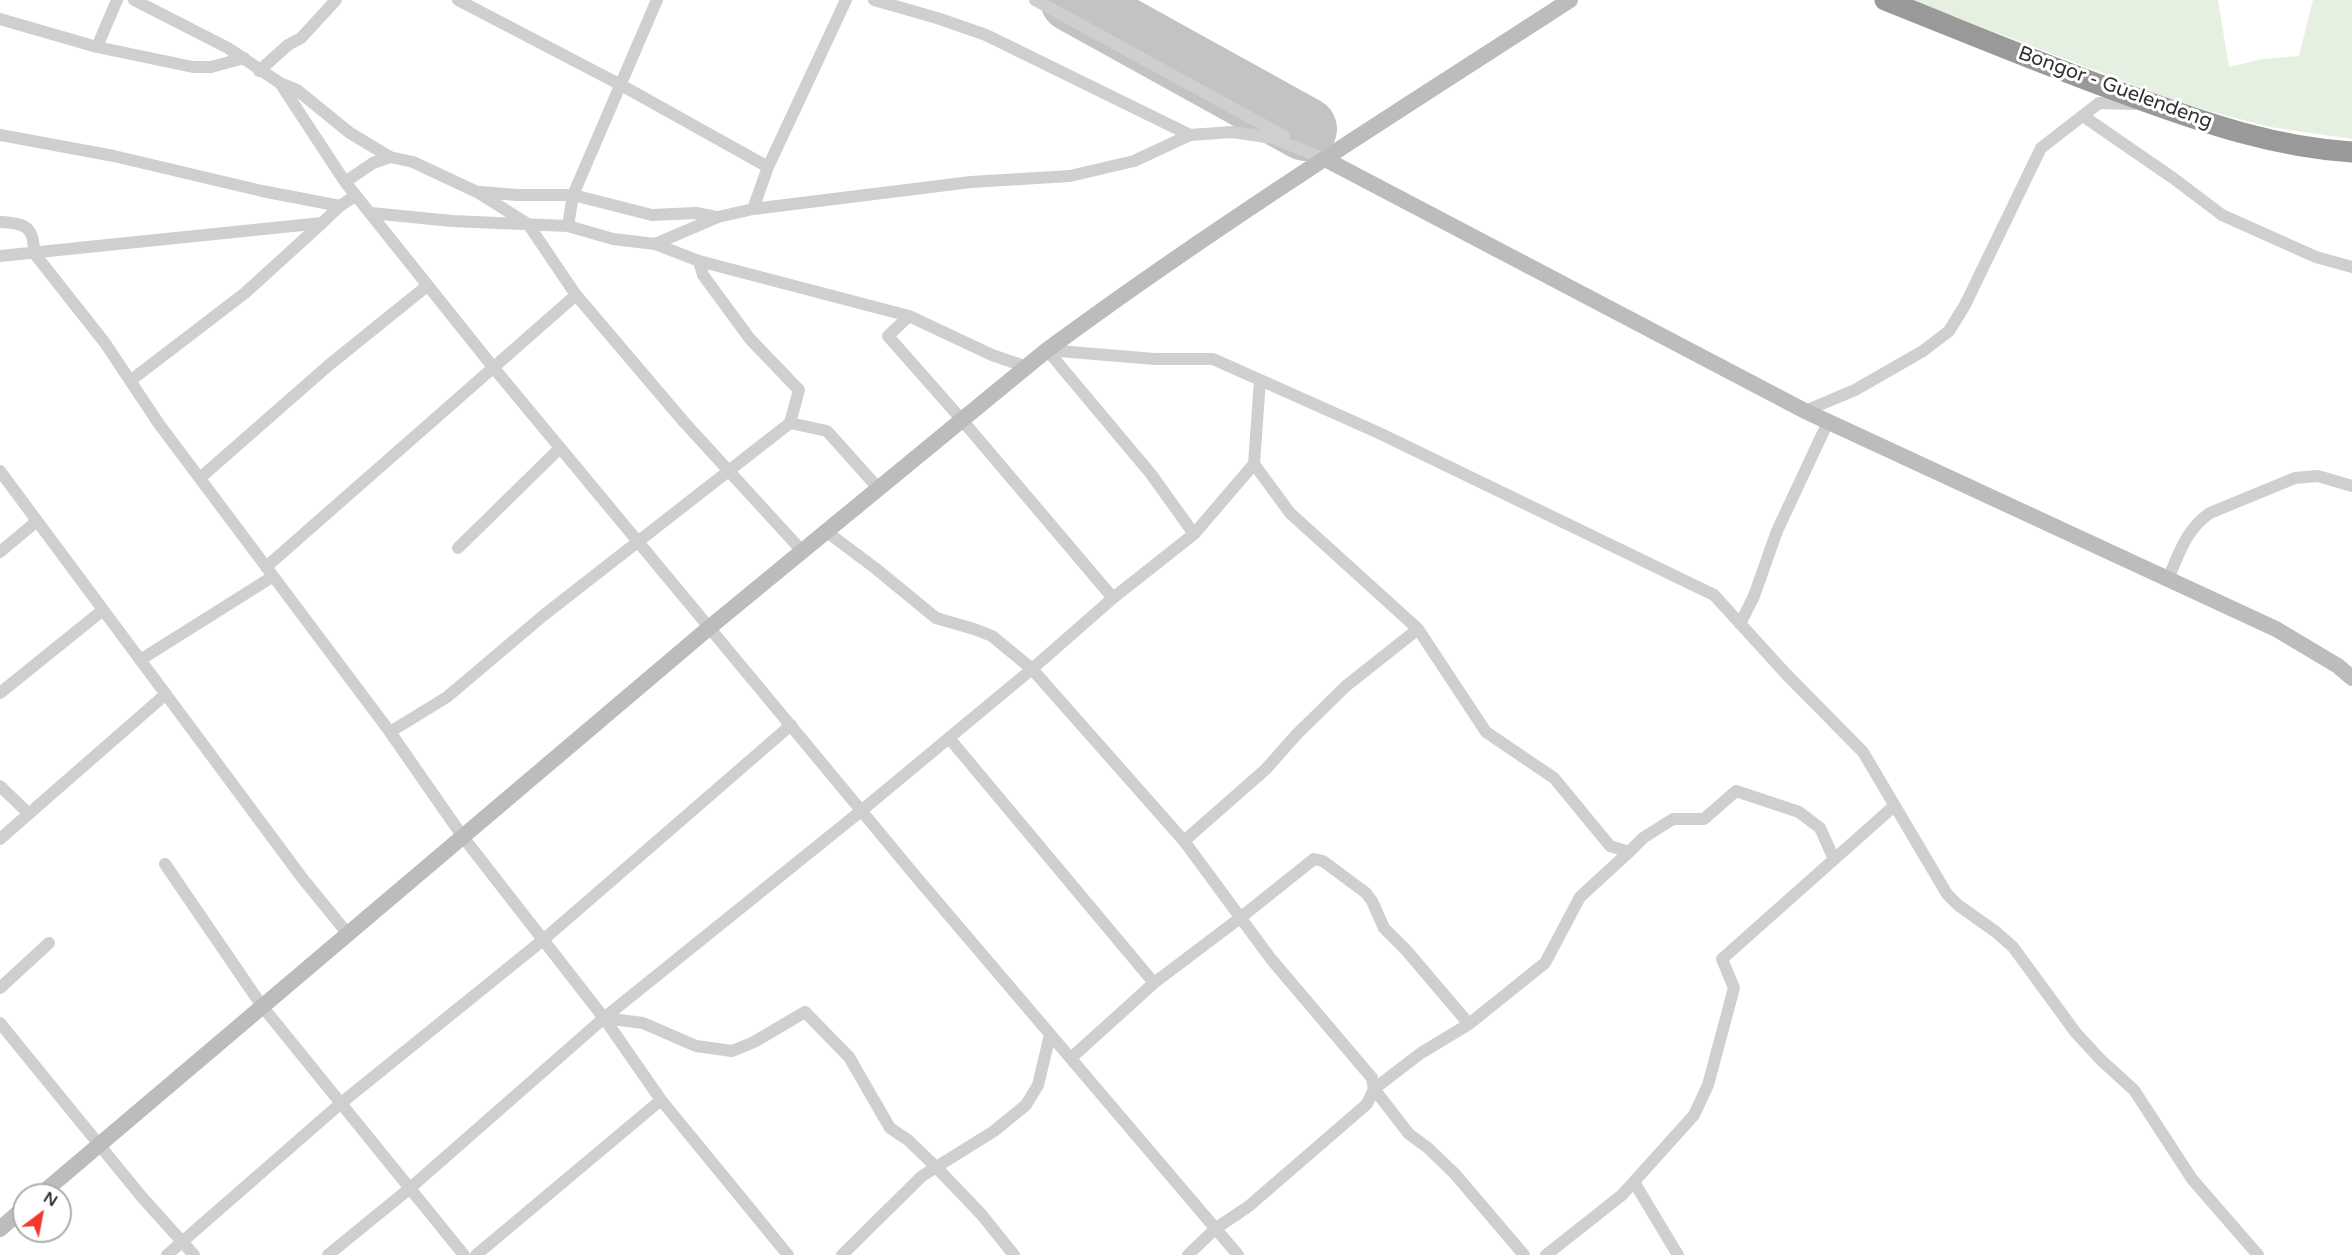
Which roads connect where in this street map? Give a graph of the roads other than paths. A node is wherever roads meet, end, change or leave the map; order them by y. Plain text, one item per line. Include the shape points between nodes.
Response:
1 (117, 0) edge
2 (134, 0) edge
3 (336, 0) edge
4 (458, 0) edge
5 (657, 0) edge
6 (846, 0) edge
7 (874, 0) edge
8 (1035, 0) edge
9 (1570, 0) edge
10 (1885, 0) edge
11 (0, 19) edge
12 (97, 47) junction
13 (244, 58) junction
14 (259, 71) junction
15 (280, 83) junction
16 (621, 85) junction
17 (2182, 114) junction
18 (2083, 116) junction
19 (0, 135) edge
20 (1190, 135) junction
21 (2352, 152) edge
22 (390, 157) junction
23 (1325, 159) junction
24 (768, 167) junction
25 (345, 182) junction
26 (477, 192) junction
27 (573, 195) junction
28 (355, 196) junction
29 (340, 206) junction
30 (753, 209) junction
31 (371, 213) junction
32 (718, 217) junction
33 (0, 222) edge
34 (322, 223) junction
35 (528, 224) junction
36 (568, 226) junction
37 (655, 244) junction
38 (34, 253) junction
39 (0, 256) edge
40 (699, 261) junction
41 (2352, 267) edge
42 (427, 286) junction
43 (576, 295) junction
44 (909, 316) junction
45 (1047, 350) junction
46 (493, 367) junction
47 (1027, 367) junction
48 (1260, 380) junction
49 (130, 381) junction
50 (1805, 411) junction
51 (962, 420) junction
52 (1828, 422) junction
53 (790, 423) junction
54 (560, 448) junction
55 (1254, 464) junction
56 (728, 469) junction
57 (0, 471) edge
58 (200, 478) junction
59 (2352, 486) edge
60 (879, 489) junction
61 (37, 521) junction
62 (827, 532) junction
63 (1194, 534) junction
64 (638, 542) junction
65 (458, 548) dead end
66 (0, 552) edge
67 (803, 552) junction
68 (269, 572) junction
69 (2168, 579) junction
70 (1113, 598) junction
71 (104, 610) junction
72 (1740, 624) junction
73 (711, 627) junction
74 (1418, 629) junction
75 (140, 660) junction
76 (1032, 669) junction
77 (2352, 678) edge
78 (0, 693) edge
79 (166, 694) junction
80 (791, 725) junction
81 (390, 732) junction
82 (949, 738) junction
83 (0, 786) edge
84 (1893, 807) junction
85 (861, 811) junction
86 (29, 814) junction
87 (463, 837) junction
88 (0, 839) edge
89 (1185, 841) junction
90 (1629, 852) junction
91 (1834, 859) junction
92 (165, 864) dead end
93 (1240, 918) junction
94 (348, 934) junction
95 (543, 940) junction
96 (50, 943) dead end
97 (1154, 983) junction
98 (0, 988) edge
99 (262, 1006) junction
100 (604, 1018) junction
101 (0, 1023) edge
102 (1469, 1024) junction
103 (1050, 1035) junction
104 (1071, 1058) junction
105 (1374, 1089) junction
106 (661, 1100) junction
107 (340, 1104) junction
108 (100, 1144) junction
109 (936, 1167) junction
110 (1634, 1182) junction
111 (54, 1183) edge
112 (409, 1189) junction
113 (12, 1218) edge
114 (0, 1228) edge
115 (1215, 1229) junction
116 (183, 1241) junction
117 (167, 1255) edge
118 (194, 1255) edge
119 (328, 1255) edge
120 (464, 1255) edge
121 (476, 1255) edge
122 (788, 1255) edge
123 (842, 1255) edge
124 (1014, 1255) edge
125 (1188, 1255) edge
126 (1238, 1255) edge
127 (1524, 1255) edge
128 (1546, 1255) edge
129 (1678, 1255) edge
130 (2258, 1255) edge

1 - 12 street
2 - 13 street
3 - 14 street via 301,38
4 - 16 street
5 - 16 street
6 - 24 street
7 - 20 street via 986,35
8 - 23 street
9 - 23 street
10 - 17 highway, Bongor - Guelendeng
11 - 12 street
12 - 13 street via 203,68
13 - 14 street
14 - 15 street
15 - 22 street via 297,90 350,133
15 - 25 street
16 - 24 street
16 - 27 street
17 - 18 street via 2130,102 2099,103
17 - 21 highway, Bongor - Guelendeng via 2272,142
18 - 41 street via 2222,215 2316,257
18 - 50 street via 2041,148 1949,331 1923,351 1855,390
19 - 29 street
20 - 23 street via 1232,132 1273,138
20 - 30 street via 1134,161 1070,176 971,182
22 - 25 street via 373,163
22 - 26 street via 413,162
23 - 45 street
23 - 50 street
24 - 30 street
25 - 28 street
26 - 27 street
26 - 35 street
27 - 32 street via 652,215 696,213
27 - 36 street
28 - 29 street
28 - 31 street
29 - 34 street
30 - 32 street
31 - 35 street
31 - 42 street
32 - 37 street
33 - 38 street via 31,231
34 - 38 street
34 - 49 street via 245,293
35 - 36 street
35 - 43 street
36 - 37 street via 613,239
37 - 40 street
38 - 39 street
38 - 49 street
40 - 44 street
40 - 53 street via 703,275 750,339 799,390
42 - 46 street
42 - 58 street
43 - 46 street
43 - 56 street
44 - 47 street
44 - 51 street via 888,336
45 - 47 street
45 - 48 street via 1213,360
45 - 63 street via 1151,474
46 - 54 street
46 - 68 street
47 - 51 street
48 - 55 street
48 - 72 street via 1379,433 1714,595
49 - 58 street
50 - 52 street
51 - 60 street
51 - 70 street
52 - 69 street
52 - 72 street via 1777,531
53 - 56 street
53 - 60 street via 827,431
54 - 64 street
54 - 65 street
55 - 63 street
55 - 74 street via 1290,513
56 - 64 street
56 - 67 street
57 - 61 street
58 - 68 street
59 - 69 street via 2318,476 2295,478 2210,513 2187,534
60 - 62 street
61 - 66 street
61 - 71 street
62 - 67 street
62 - 76 street via 936,618 992,636
63 - 70 street
64 - 73 street
64 - 81 street via 447,697
67 - 73 street
68 - 75 street
68 - 81 street
69 - 77 street via 2276,629
70 - 76 street
71 - 75 street
71 - 78 street
72 - 84 street via 1863,752
73 - 80 street
73 - 87 street
74 - 89 street via 1347,686 1266,768
74 - 90 street via 1486,732 1554,778 1610,846
75 - 79 street
76 - 82 street
76 - 89 street
79 - 86 street
79 - 94 street
80 - 85 street
80 - 95 street
81 - 87 street
82 - 85 street
82 - 97 street
83 - 86 street
84 - 91 street
84 - 130 street via 1947,894 2013,947 2076,1033 2134,1090 2192,1179
85 - 100 street
85 - 103 street
86 - 88 street
87 - 94 street
87 - 95 street
89 - 93 street
90 - 91 street via 1673,819 1704,819 1736,791 1799,812 1820,828
90 - 102 street via 1580,897 1545,963
91 - 110 street via 1722,959 1734,988 1708,1085 1694,1115
92 - 99 street
93 - 97 street
93 - 102 street via 1314,859 1323,861 1366,893 1383,928
93 - 105 street via 1372,1078
94 - 99 street
95 - 100 street
95 - 107 street
96 - 98 street
97 - 104 street
99 - 107 street
99 - 108 street
100 - 106 street
100 - 109 street via 643,1023 696,1046 732,1051 805,1012 849,1057 890,1128
100 - 112 street
101 - 108 street
102 - 105 street via 1421,1053
103 - 104 street
103 - 109 street via 1038,1084 1026,1105 994,1131
104 - 115 street
105 - 115 street via 1367,1104 1249,1206
105 - 127 street via 1409,1134 1455,1174
106 - 121 street
106 - 122 street
107 - 112 street
107 - 116 street
108 - 111 street
108 - 116 street
109 - 123 street
109 - 124 street
110 - 128 street
110 - 129 street
112 - 119 street
112 - 120 street
113 - 114 street
115 - 125 street
115 - 126 street
116 - 117 street
116 - 118 street

